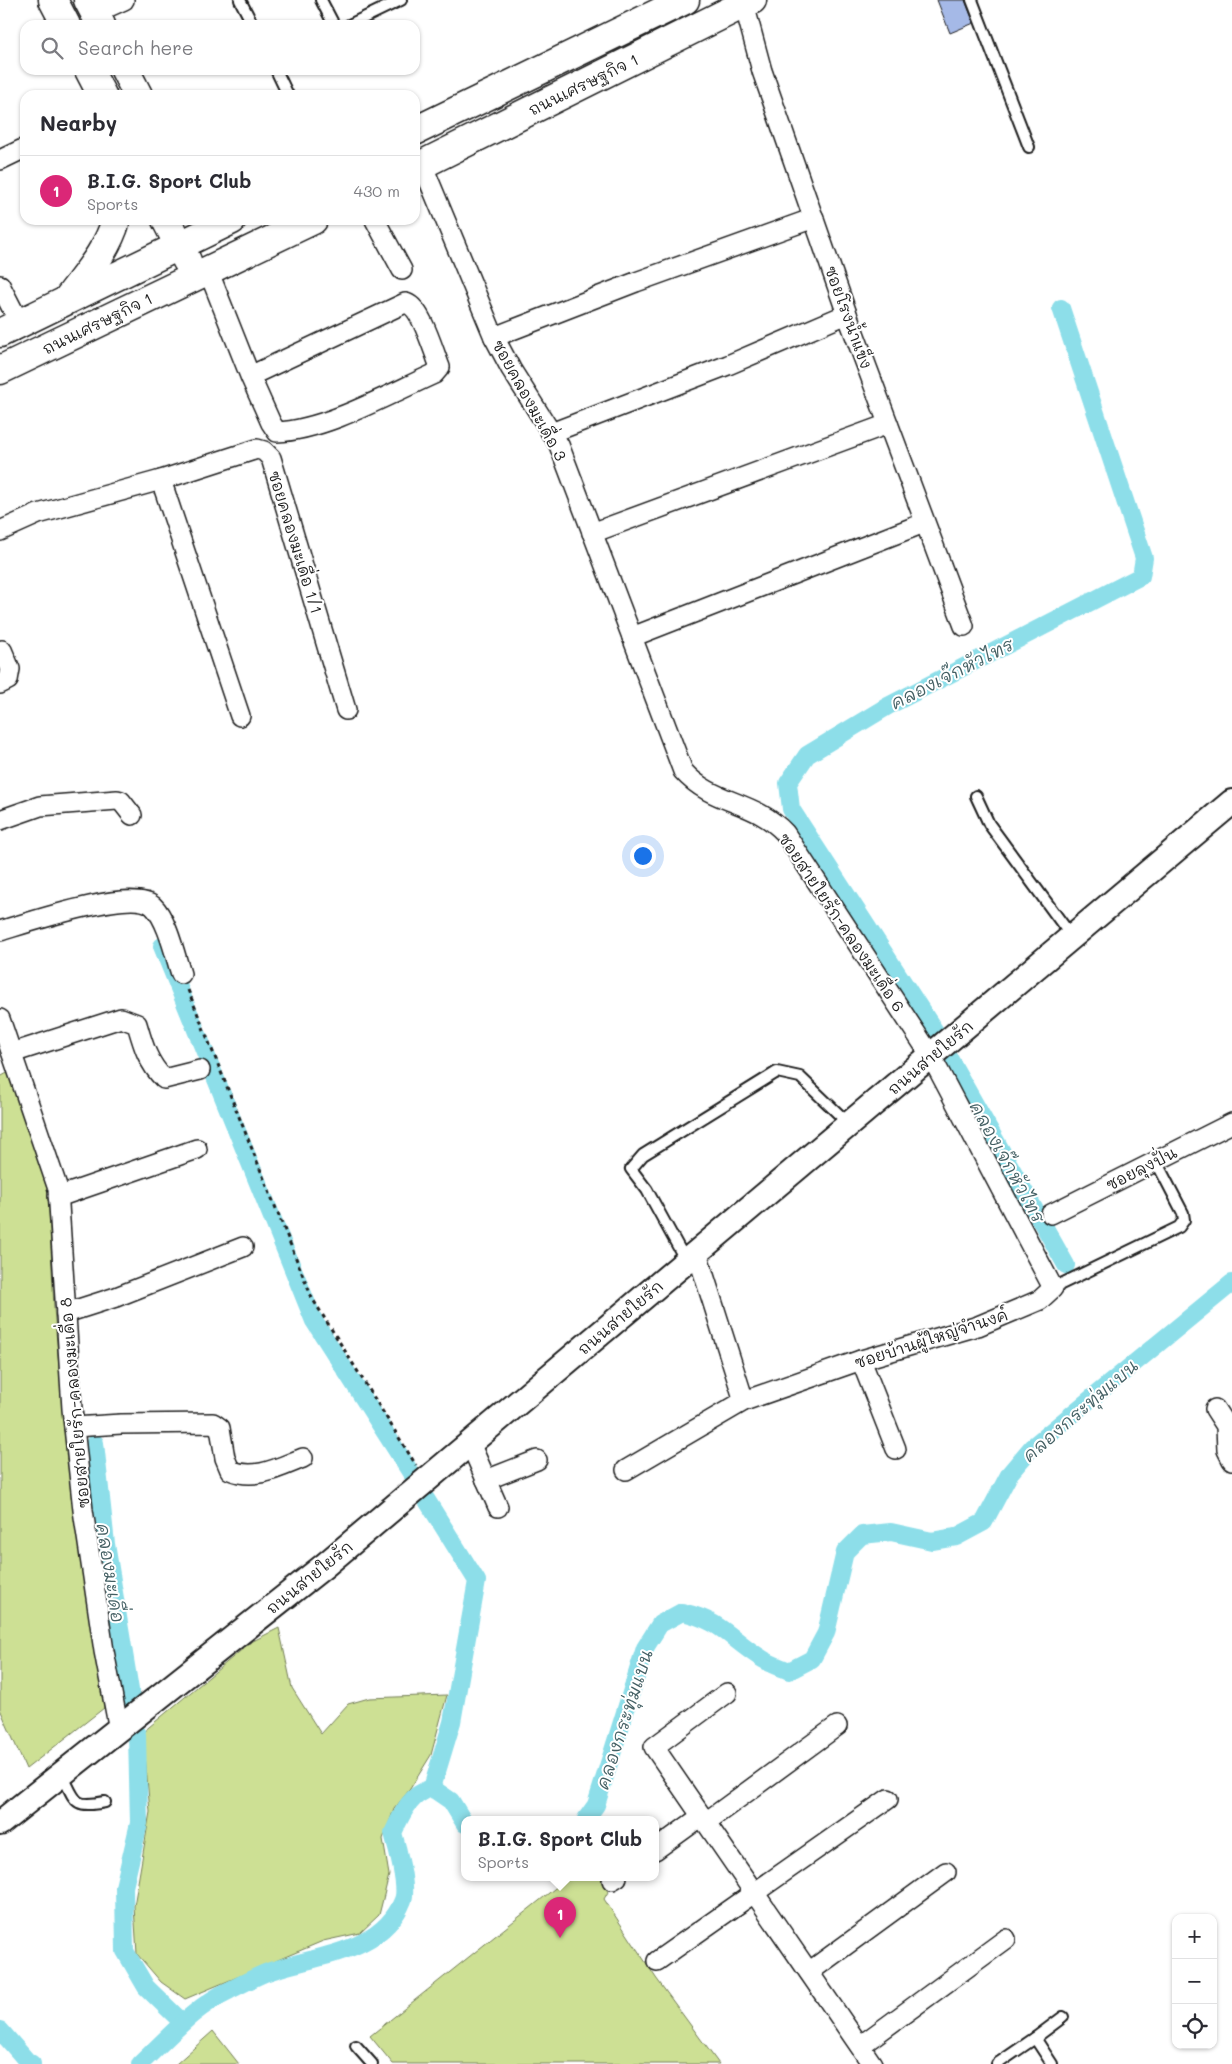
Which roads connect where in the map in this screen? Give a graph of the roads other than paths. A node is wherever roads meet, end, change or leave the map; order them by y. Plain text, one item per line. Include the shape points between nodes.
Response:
1 (53, 0) edge
2 (124, 0) edge
3 (240, 0) edge
4 (321, 0) edge
5 (401, 0) edge
6 (685, 0) edge
7 (972, 0) edge
8 (748, 2) edge
9 (94, 13) edge
10 (63, 20) edge
11 (250, 20) edge
12 (331, 20) edge
13 (359, 20) edge
14 (92, 75) edge
15 (128, 75) edge
16 (278, 75) edge
17 (99, 90) edge
18 (135, 90) edge
19 (286, 90) edge
20 (420, 129) edge
21 (1029, 147) dead end
22 (20, 150) edge
23 (0, 160) edge
24 (420, 165) edge
25 (420, 170) edge
26 (814, 218) junction
27 (115, 225) edge
28 (169, 225) edge
29 (213, 225) edge
30 (215, 225) edge
31 (302, 225) edge
32 (378, 225) edge
33 (179, 245) junction
34 (209, 269) junction
35 (402, 270) dead end
36 (0, 285) edge
37 (67, 301) junction
38 (847, 314) junction
39 (10, 328) edge
40 (494, 337) junction
41 (0, 370) edge
42 (250, 376) junction
43 (888, 424) junction
44 (551, 433) junction
45 (161, 480) junction
46 (924, 522) junction
47 (0, 531) edge
48 (592, 533) junction
49 (964, 626) dead end
50 (632, 637) junction
51 (2, 650) dead end
52 (0, 684) edge
53 (346, 710) dead end
54 (240, 716) dead end
55 (976, 796) dead end
56 (1232, 802) edge
57 (132, 815) dead end
58 (0, 820) edge
59 (0, 931) edge
60 (1072, 937) junction
61 (181, 974) road end
62 (1, 1025) edge
63 (12, 1053) junction
64 (931, 1056) junction
65 (200, 1070) dead end
66 (1232, 1123) edge
67 (850, 1125) junction
68 (197, 1149) dead end
69 (1156, 1161) junction
70 (58, 1197) junction
71 (1050, 1214) dead end
72 (243, 1247) dead end
73 (692, 1257) junction
74 (1053, 1288) junction
75 (66, 1312) junction
76 (861, 1360) junction
77 (744, 1401) junction
78 (1214, 1409) dead end
79 (74, 1427) junction
80 (470, 1443) junction
81 (896, 1449) dead end
82 (303, 1458) dead end
83 (537, 1460) dead end
84 (1232, 1460) edge
85 (626, 1470) dead end
86 (486, 1480) junction
87 (498, 1507) dead end
88 (727, 1693) dead end
89 (837, 1726) dead end
90 (119, 1730) junction
91 (62, 1774) junction
92 (888, 1799) dead end
93 (105, 1802) dead end
94 (704, 1819) junction
95 (0, 1823) edge
96 (659, 1847) edge
97 (946, 1872) dead end
98 (754, 1891) junction
99 (1006, 1939) dead end
100 (657, 1961) dead end
101 (809, 1972) junction
102 (1062, 2017) dead end
103 (1035, 2038) junction
104 (356, 2046) dead end
105 (860, 2046) junction
106 (372, 2064) edge
107 (872, 2064) edge
108 (997, 2064) edge
109 (1052, 2064) edge

1 - 10 main road
2 - 9 street
3 - 11 lane
4 - 12 lane
5 - 13 lane
6 - 20 main road, ถนนเศรษฐกิจ 1
7 - 21 lane
8 - 24 main road, ถนนเศรษฐกิจ 1
8 - 26 street, ซอยโรงน้ำแข็ง via 762,71
14 - 17 main road
15 - 18 main road
16 - 19 lane
22 - 23 street
25 - 40 street, ซอยคลองมะเดื่อ 3
26 - 38 street, ซอยโรงน้ำแข็ง
26 - 40 street
27 - 37 main road via 97,259
28 - 33 main road
29 - 33 main road, ถนนเศรษฐกิจ 1
30 - 34 main road, ถนนเศรษฐกิจ 1
31 - 34 main road, ถนนเศรษฐกิจ 1
32 - 35 street
33 - 34 main road
33 - 37 main road, ถนนเศรษฐกิจ 1
34 - 41 main road, ถนนเศรษฐกิจ 1
34 - 42 street
36 - 39 street
37 - 39 main road, ถนนเศรษฐกิจ 1
38 - 43 street, ซอยโรงน้ำแข็ง
38 - 44 street via 728,365
40 - 44 street, ซอยคลองมะเดื่อ 3
42 - 42 street via 405,303 414,307 424,325 440,367 434,374 357,409 282,432 274,431
43 - 46 street, ซอยโรงน้ำแข็ง
43 - 48 street
44 - 48 street, ซอยคลองมะเดื่อ 3 via 559,444
45 - 47 street, ซอยคลองมะเดื่อ 1/1 via 38,514
45 - 53 street, ซอยคลองมะเดื่อ 1/1 via 257,449 268,454
45 - 54 street
46 - 49 street, ซอยโรงน้ำแข็ง
46 - 50 street
48 - 50 street, ซอยคลองมะเดื่อ 3
50 - 64 street, ซอยสายใยรัก-คลองมะเดื่อ 6 via 683,771 711,794 763,814 785,833
51 - 52 street via 10,673 8,680
55 - 60 lane via 989,824
56 - 60 street, ถนนสายใยรัก
57 - 58 street via 117,800 40,806
59 - 61 street via 99,903 137,901 152,904 160,914
60 - 64 street, ถนนสายใยรัก
62 - 63 street, ซอยสายใยรัก-คลองมะเดื่อ 8
63 - 65 street via 121,1018 137,1024 145,1053 164,1079
63 - 70 street, ซอยสายใยรัก-คลองมะเดื่อ 8
64 - 67 street, ถนนสายใยรัก
64 - 74 street
66 - 69 street, ซอยลุงปั่น
67 - 73 street, ถนนสายใยรัก
67 - 73 lane via 800,1077 777,1072 643,1155 631,1169
68 - 70 street
69 - 71 street, ซอยลุงปั่น
69 - 74 lane via 1184,1220 1179,1227
70 - 75 street, ซอยสายใยรัก-คลองมะเดื่อ 8
72 - 75 street via 116,1298
73 - 77 street
73 - 80 street, ถนนสายใยรัก
74 - 76 street, ซอยบ้านผู้ใหญ่จำนงค์ via 1040,1300 978,1326
75 - 79 street, ซอยสายใยรัก-คลองมะเดื่อ 8
76 - 77 street, ซอยบ้านผู้ใหญ่จำนงค์
76 - 81 street
77 - 85 street, ซอยบ้านผู้ใหญ่จำนงค์
78 - 84 street via 1226,1426 1227,1450
79 - 82 street via 214,1424 220,1428 230,1470 239,1474 262,1474
79 - 90 street, ซอยสายใยรัก-คลองมะเดื่อ 8 via 92,1566
80 - 86 street
80 - 90 street, ถนนสายใยรัก via 324,1566
83 - 86 street
86 - 87 street
88 - 94 street via 654,1748
89 - 94 street
90 - 91 street, ถนนสายใยรัก
91 - 93 lane via 78,1803 85,1806
91 - 95 street, ถนนสายใยรัก
92 - 98 street
94 - 96 street
94 - 98 street
97 - 101 street
98 - 100 street
98 - 101 street
99 - 105 street
101 - 105 street
102 - 103 lane
103 - 108 lane
103 - 109 lane
104 - 106 lane
105 - 107 street

